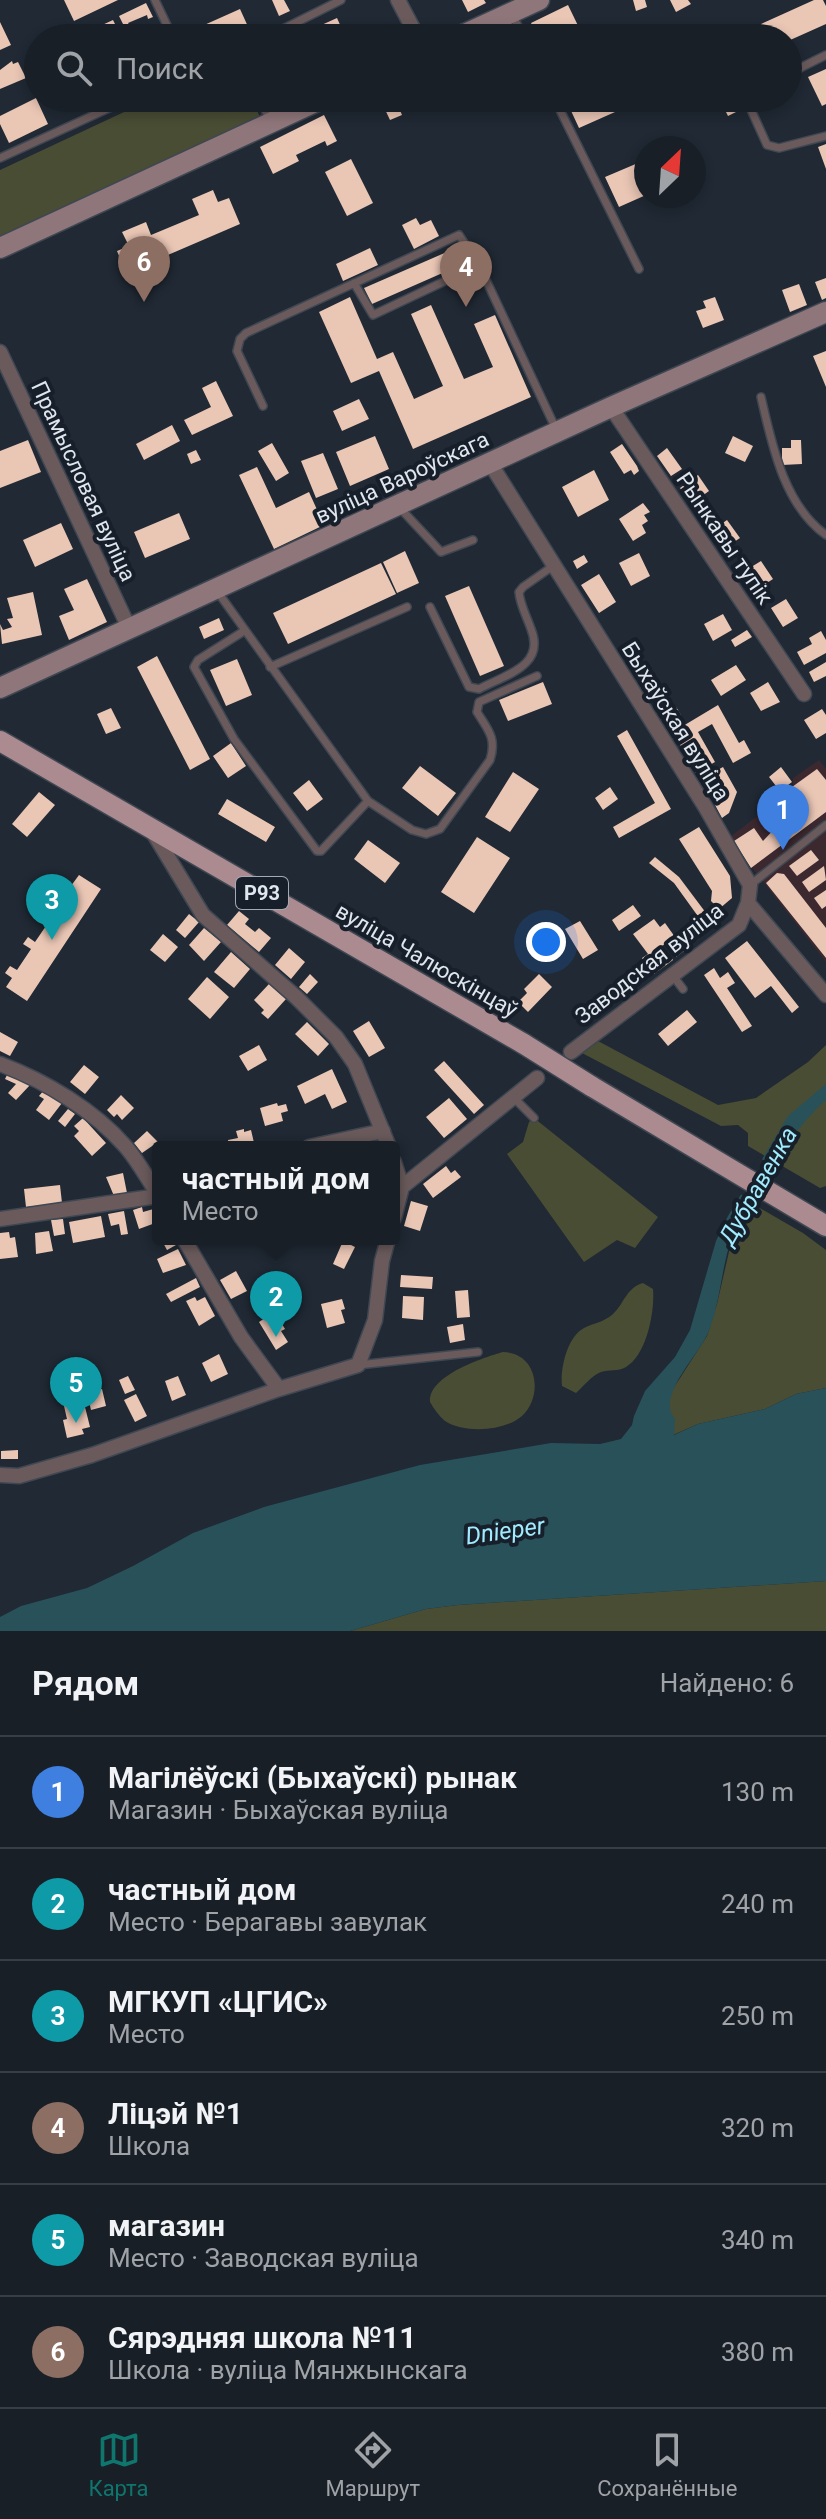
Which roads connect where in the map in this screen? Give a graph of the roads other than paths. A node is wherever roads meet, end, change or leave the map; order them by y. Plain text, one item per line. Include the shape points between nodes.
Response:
1 (155, 0) edge
2 (341, 0) edge
3 (398, 0) edge
4 (539, 0) edge
5 (512, 12) junction
6 (166, 24) edge
7 (293, 24) edge
8 (411, 24) edge
9 (486, 24) edge
10 (518, 24) edge
11 (826, 55) edge
12 (802, 67) edge
13 (100, 112) edge
14 (266, 112) edge
15 (293, 112) edge
16 (561, 112) edge
17 (752, 112) edge
18 (271, 122) junction
19 (826, 136) edge
20 (0, 158) edge
21 (0, 248) edge
22 (479, 265) junction
23 (639, 269) dead end
24 (354, 283) junction
25 (826, 312) edge
26 (0, 352) edge
27 (761, 397) dead end
28 (263, 406) dead end
29 (611, 407) junction
30 (557, 432) junction
31 (490, 463) junction
32 (399, 506) junction
33 (826, 535) edge
34 (473, 540) dead end
35 (553, 566) junction
36 (216, 589) junction
37 (407, 607) dead end
38 (430, 607) dead end
39 (129, 628) junction
40 (244, 631) junction
41 (270, 667) junction
42 (537, 676) dead end
43 (0, 688) edge
44 (804, 694) dead end
45 (0, 741) edge
46 (368, 801) junction
47 (826, 825) edge
48 (150, 828) junction
49 (750, 885) junction
50 (748, 903) junction
51 (673, 976) junction
52 (683, 989) dead end
53 (826, 995) edge
54 (571, 1052) dead end
55 (0, 1064) edge
56 (537, 1078) dead end
57 (513, 1097) junction
58 (534, 1118) dead end
59 (383, 1131) junction
60 (337, 1141) edge
61 (387, 1141) edge
62 (400, 1181) edge
63 (152, 1186) edge
64 (402, 1187) junction
65 (400, 1195) edge
66 (152, 1196) edge
67 (0, 1219) edge
68 (818, 1222) edge
69 (187, 1245) edge
70 (386, 1245) edge
71 (478, 1352) dead end
72 (358, 1365) junction
73 (279, 1389) junction
74 (0, 1475) edge

1 - 6 lane
2 - 7 lane
3 - 8 street
4 - 5 street
5 - 9 street
5 - 10 lane
11 - 12 lane
13 - 20 lane
14 - 18 lane
15 - 18 street
16 - 23 lane
17 - 19 lane via 767,145 779,148
18 - 21 street
22 - 24 lane via 459,235
22 - 24 lane via 373,315
22 - 30 lane
24 - 28 lane via 240,339 237,351
25 - 29 street, вуліца Вароўскага
26 - 39 street, Прамысловая вуліца
27 - 33 lane via 774,453 794,497
29 - 30 street, вуліца Вароўскага
29 - 44 street, Рынкавы тупік
30 - 31 street, вуліца Вароўскага
31 - 32 street, вуліца Вароўскага
31 - 35 street, Быхаўская вуліца
32 - 34 lane via 441,552
32 - 36 street, вуліца Вароўскага
35 - 38 lane via 519,592 535,639 530,661 479,689 469,687
35 - 49 street, Быхаўская вуліца
36 - 39 street, вуліца Вароўскага
36 - 40 lane
37 - 41 lane
39 - 43 street, вуліца Вароўскага
40 - 41 lane
40 - 46 lane via 194,667 263,780 317,851
41 - 46 lane
42 - 46 lane via 479,702 477,712 494,747 440,829 426,834 412,830
45 - 48 main road, вуліца Чалюскінцаў / Р93
47 - 49 lane
48 - 59 street via 203,915 336,1037 355,1064
48 - 68 main road, вуліца Чалюскінцаў / Р93, bridge
49 - 50 street
50 - 51 street, Заводская вуліца via 739,925
50 - 53 street
51 - 52 lane
51 - 54 street, Заводская вуліца
55 - 63 street via 28,1074 83,1109 125,1146
56 - 57 street
57 - 58 lane
57 - 64 street
59 - 60 street
59 - 61 street
62 - 64 street
64 - 65 street
66 - 67 street
69 - 73 street via 241,1337
70 - 72 street via 375,1320
71 - 72 lane
72 - 73 street
73 - 74 street via 92,1455 19,1476

